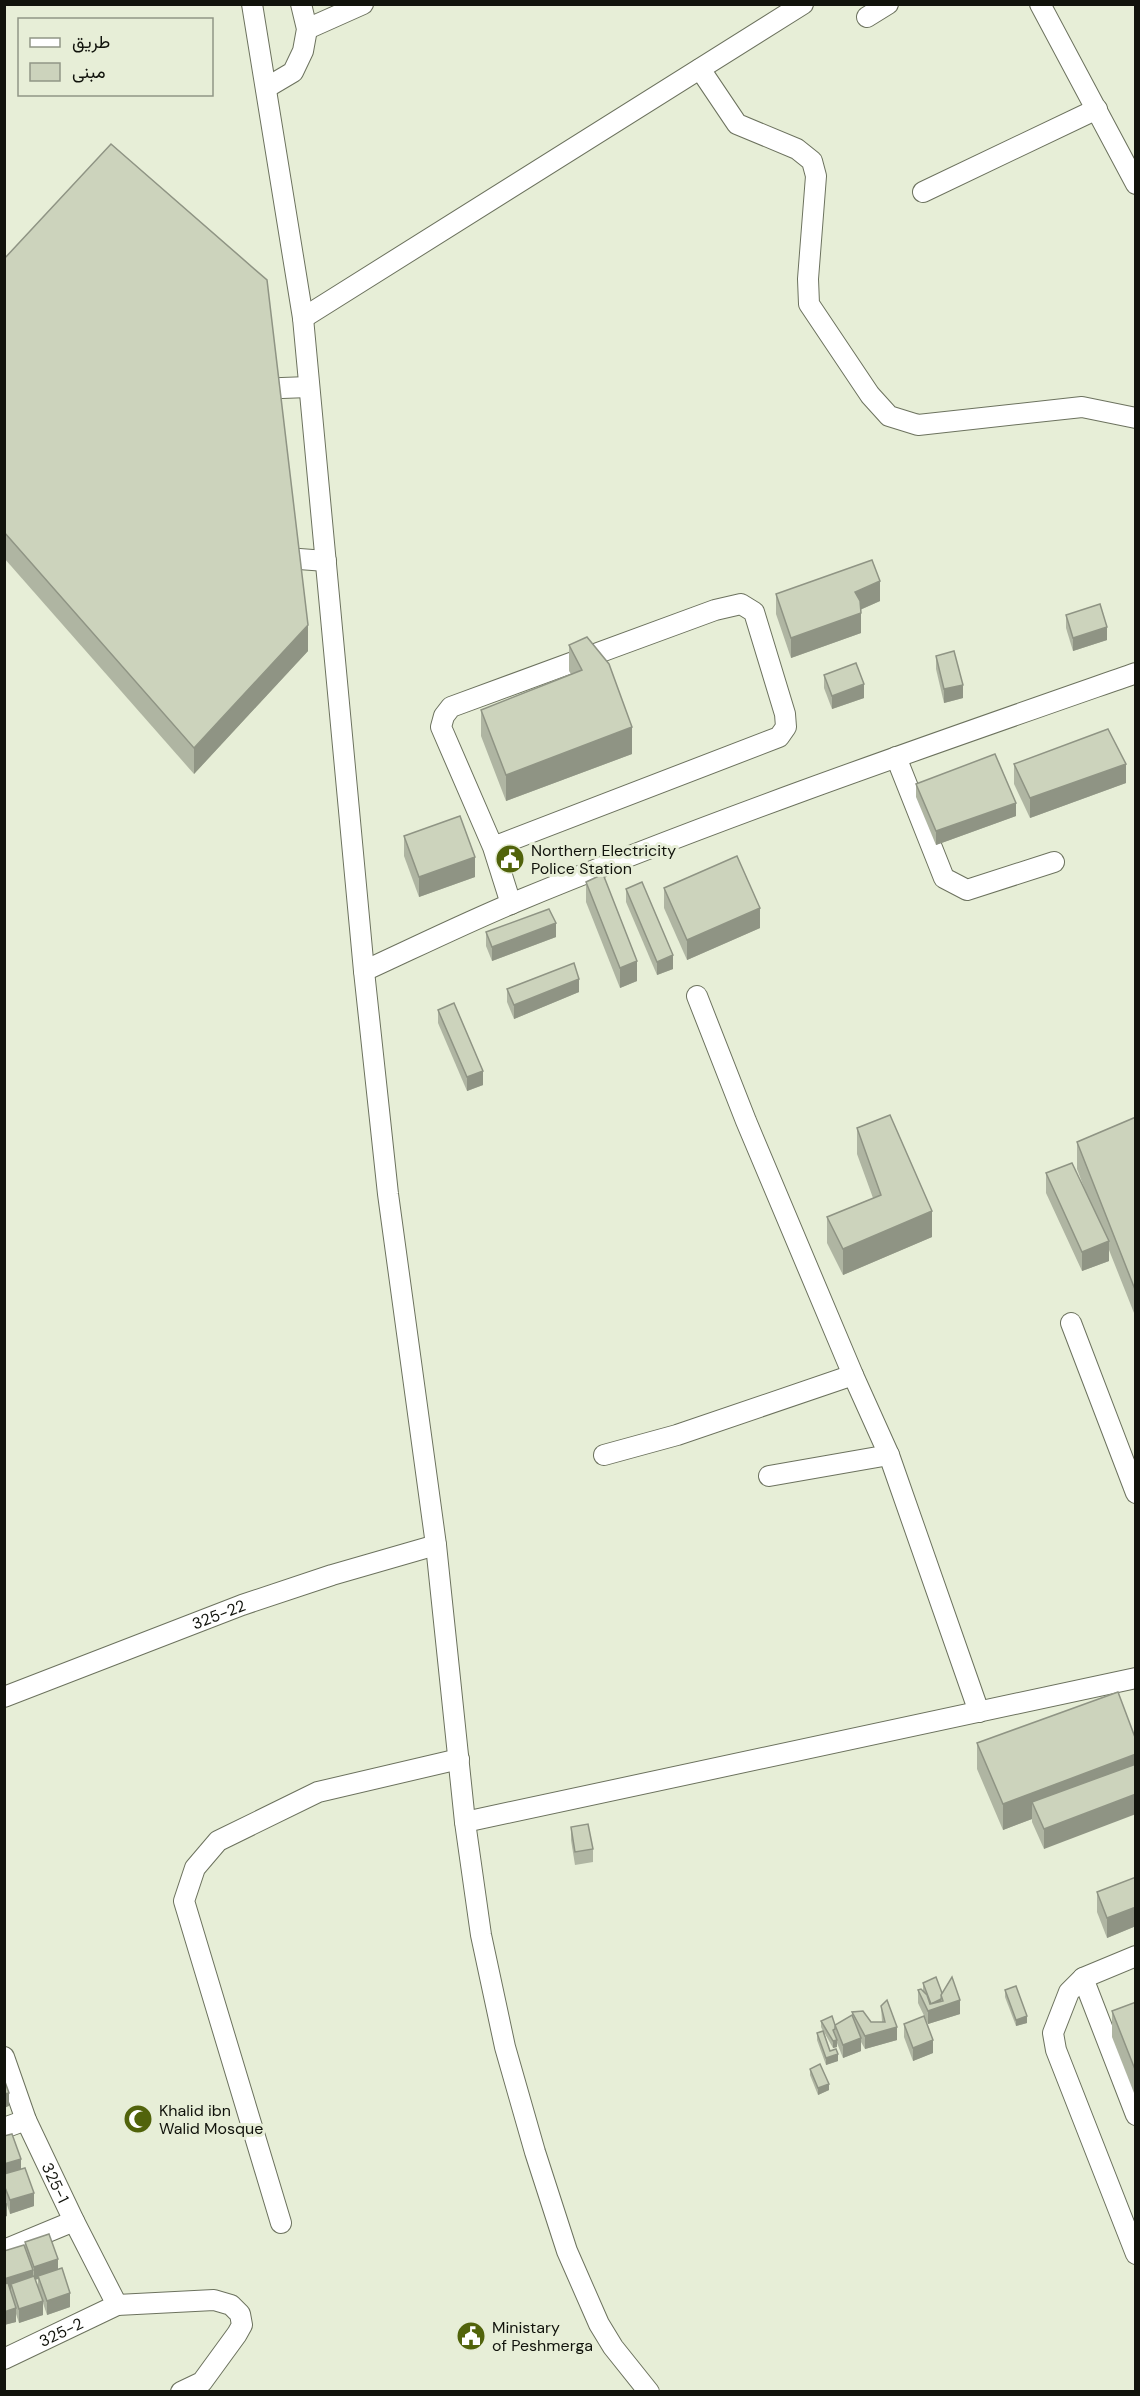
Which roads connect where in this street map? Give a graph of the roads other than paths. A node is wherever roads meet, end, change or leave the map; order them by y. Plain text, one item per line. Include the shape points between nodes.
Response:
1 (252, 4) edge
2 (301, 4) edge
3 (363, 4) edge
4 (803, 4) edge
5 (888, 4) edge
6 (1040, 4) edge
7 (867, 17) dead end
8 (307, 29) junction
9 (700, 69) junction
10 (266, 88) junction
11 (1097, 110) junction
12 (1136, 184) edge
13 (923, 192) dead end
14 (303, 318) junction
15 (233, 386) edge
16 (309, 387) junction
17 (1136, 418) edge
18 (264, 538) edge
19 (326, 561) junction
20 (1136, 673) edge
21 (896, 757) junction
22 (493, 847) junction
23 (1054, 862) dead end
24 (511, 904) junction
25 (364, 971) junction
26 (697, 996) dead end
27 (1071, 1323) dead end
28 (853, 1375) junction
29 (604, 1455) dead end
30 (889, 1455) junction
31 (769, 1476) dead end
32 (1136, 1493) edge
33 (436, 1545) junction
34 (1136, 1678) edge
35 (4, 1697) edge
36 (979, 1712) junction
37 (459, 1760) junction
38 (465, 1822) junction
39 (1136, 1956) edge
40 (1083, 1978) junction
41 (4, 2057) edge
42 (1136, 2115) edge
43 (26, 2120) junction
44 (4, 2128) edge
45 (74, 2221) junction
46 (281, 2223) dead end
47 (4, 2250) edge
48 (1136, 2254) edge
49 (117, 2305) junction
50 (4, 2359) edge
51 (181, 2391) edge
52 (649, 2391) edge

1 - 10 street
2 - 8 street
3 - 8 street
4 - 9 street
5 - 7 street
6 - 11 street
8 - 10 street via 303,51 293,72
9 - 14 street
9 - 17 street via 737,124 797,149 812,161 816,176 808,304 889,416 918,425 1082,407
10 - 14 street
11 - 12 street
11 - 13 street
14 - 16 street
15 - 16 street
16 - 19 street
18 - 19 street via 274,553 286,558
19 - 25 street
20 - 21 street
21 - 23 street via 944,878 968,890
21 - 24 street via 670,840
22 - 22 street via 441,727 451,707 715,610 741,604 754,612 785,714 786,727 779,737
22 - 24 street
24 - 25 street
25 - 33 street via 395,1254
26 - 28 street
27 - 32 street
28 - 29 street via 677,1435
28 - 30 street
30 - 31 street
30 - 36 street
33 - 35 street, 325-22 via 242,1605
33 - 37 street
34 - 36 street
36 - 38 street
37 - 38 street
37 - 46 street via 318,1792 218,1840 195,1868 184,1901
38 - 52 street via 492,1992 550,2202 598,2324
39 - 40 street
40 - 42 street
40 - 48 street via 1069,1992 1059,2015 1053,2033 1056,2050
41 - 43 street, 325-1
43 - 44 street
43 - 45 street, 325-1
45 - 47 street
45 - 49 street, 325-1
49 - 50 street, 325-2
49 - 51 street via 214,2300 231,2305 240,2314 242,2325 237,2334 202,2382

